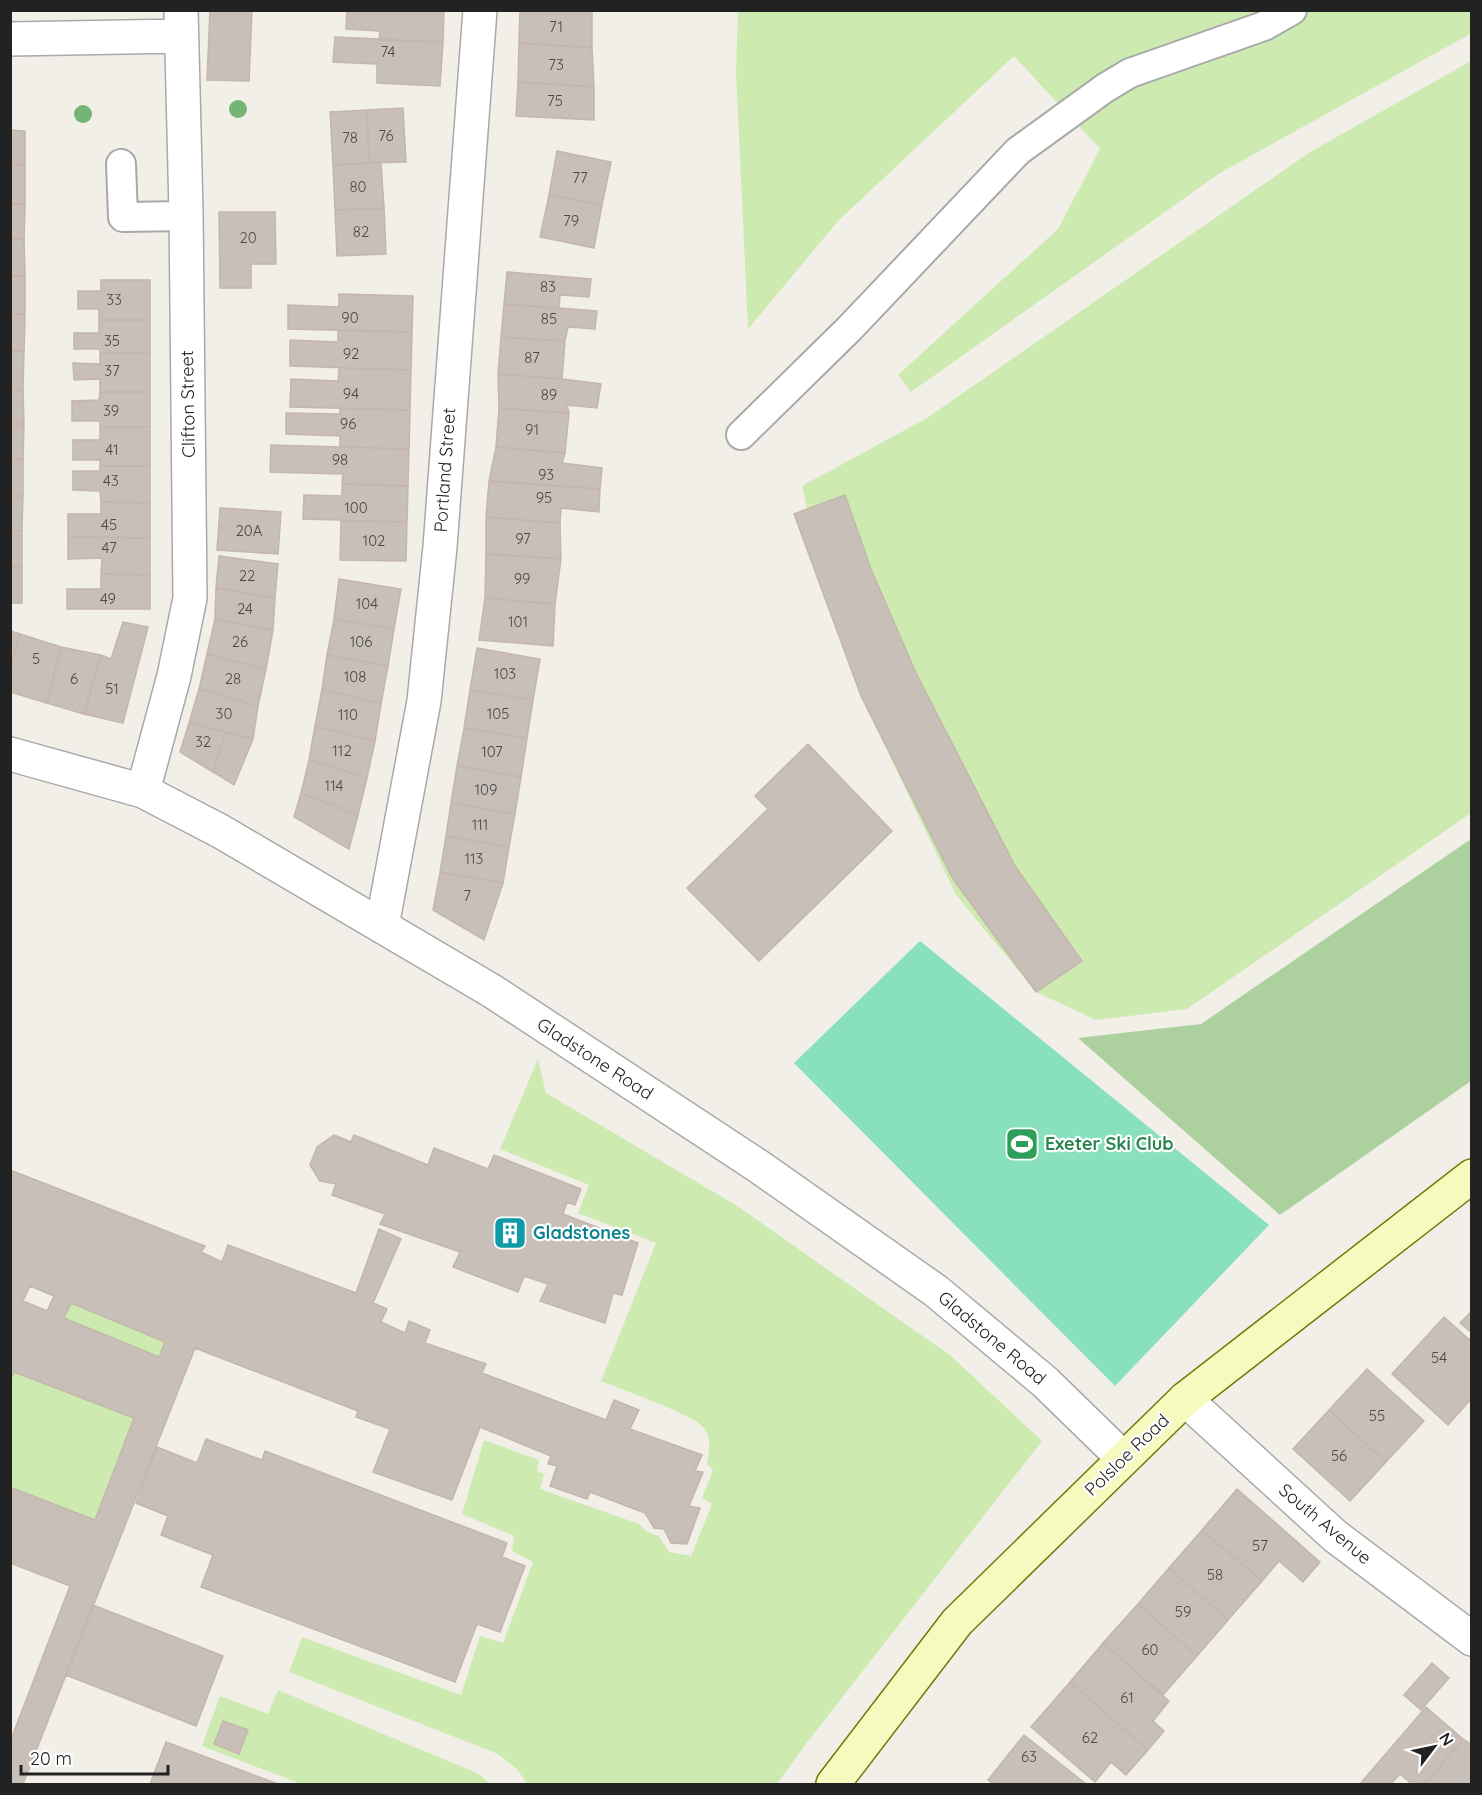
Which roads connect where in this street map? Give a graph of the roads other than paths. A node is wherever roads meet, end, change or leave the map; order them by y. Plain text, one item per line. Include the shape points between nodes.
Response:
1 (480, 10) edge
2 (1292, 10) edge
3 (181, 23) edge
4 (10, 39) edge
5 (121, 164) dead end
6 (186, 216) junction
7 (741, 435) dead end
8 (10, 754) edge
9 (143, 791) junction
10 (382, 926) junction
11 (1472, 1176) edge
12 (1185, 1399) junction
13 (1124, 1458) junction
14 (1472, 1640) edge
15 (833, 1785) edge

1 - 10 street, Portland Street via 440,547 424,701
2 - 7 lane via 1264,26 1130,73 1018,151 849,329
3 - 4 street
3 - 6 street, Clifton Street
5 - 6 lane via 123,217
6 - 9 street, Clifton Street via 190,598
8 - 9 street, Gladstone Road
9 - 10 street, Gladstone Road via 220,831
10 - 13 street, Gladstone Road via 492,991 758,1166 936,1291 1045,1382
11 - 12 street, Polsloe Road
12 - 13 street, Polsloe Road
12 - 14 street, South Avenue via 1335,1536
13 - 15 street, Polsloe Road via 957,1622

